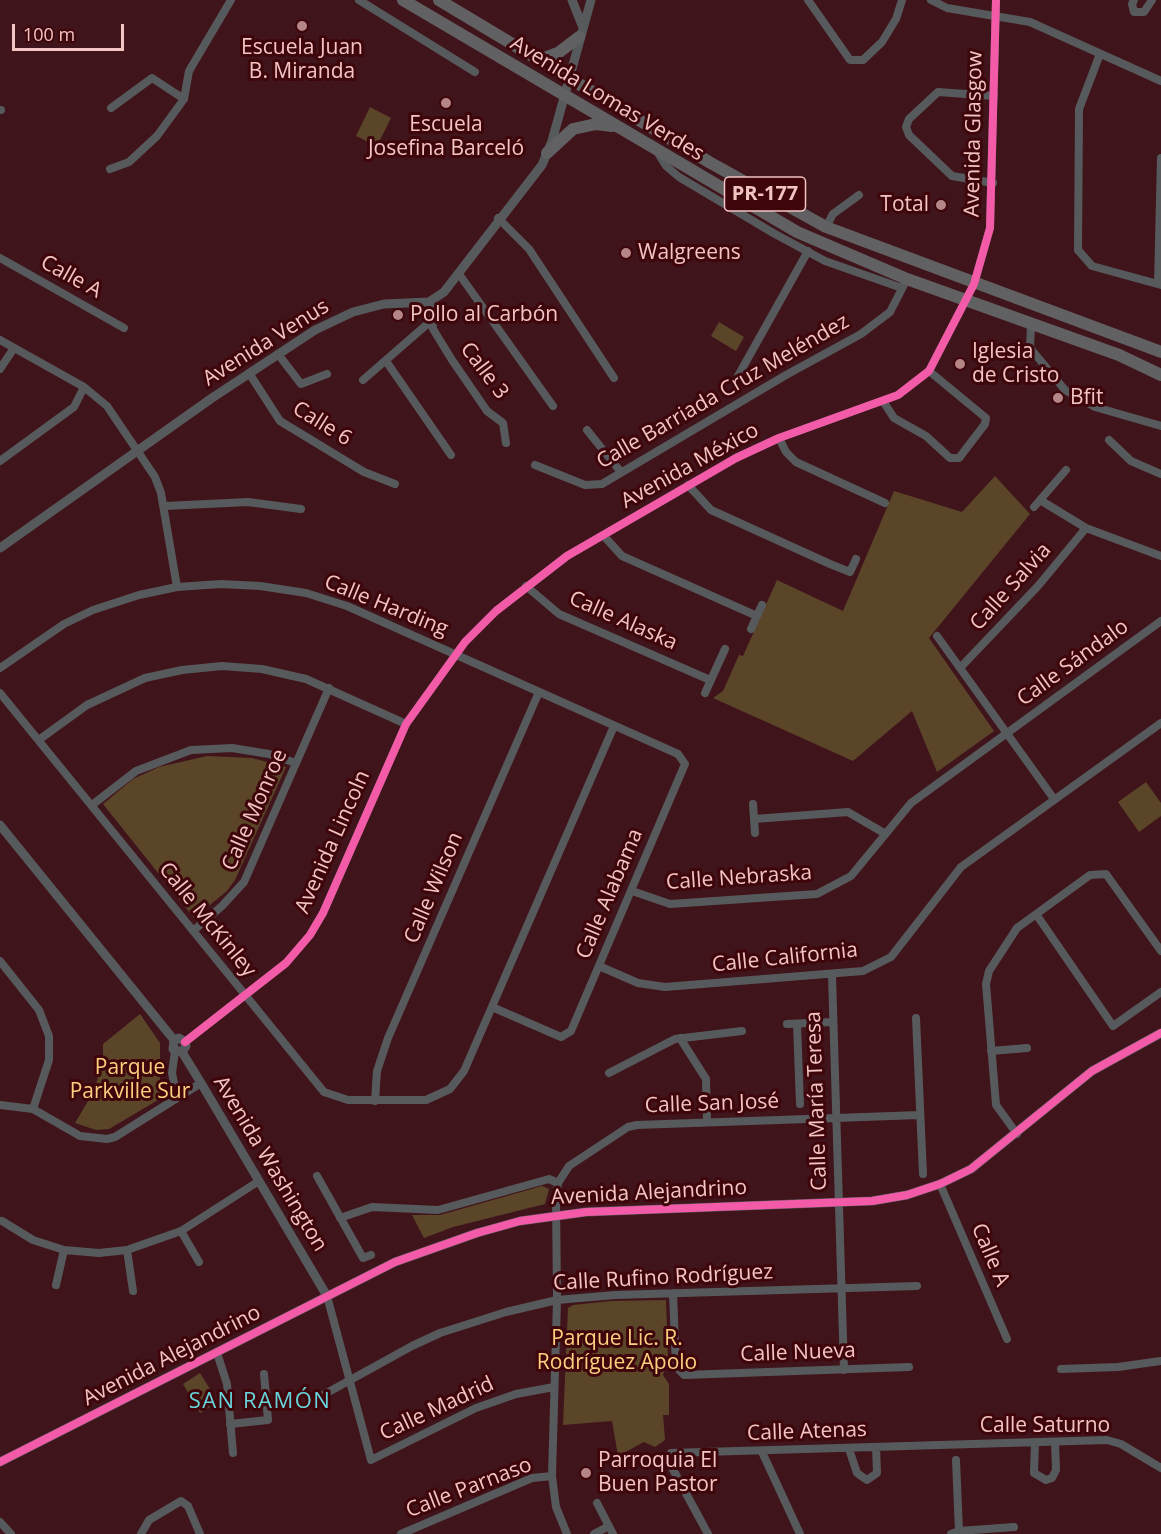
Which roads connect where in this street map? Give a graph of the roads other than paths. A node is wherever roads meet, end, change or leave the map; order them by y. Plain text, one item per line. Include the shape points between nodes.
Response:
1 (231, 0) edge
2 (359, 0) edge
3 (403, 0) edge
4 (439, 0) edge
5 (572, 0) edge
6 (591, 0) edge
7 (808, 0) edge
8 (903, 0) edge
9 (931, 0) edge
10 (996, 0) edge
11 (1134, 0) edge
12 (1152, 0) edge
13 (995, 17) junction
14 (580, 31) junction
15 (1100, 54) junction
16 (539, 60) junction
17 (476, 72) dead end
18 (569, 78) junction
19 (1161, 81) edge
20 (565, 96) junction
21 (994, 96) junction
22 (184, 99) junction
23 (111, 108) dead end
24 (614, 126) junction
25 (658, 152) junction
26 (547, 153) junction
27 (1161, 158) edge
28 (110, 169) dead end
29 (993, 183) junction
30 (859, 195) dead end
31 (498, 218) junction
32 (826, 227) junction
33 (808, 251) junction
34 (0, 258) edge
35 (459, 274) junction
36 (905, 284) junction
37 (974, 284) junction
38 (1160, 284) edge
39 (429, 302) junction
40 (966, 302) junction
41 (432, 320) junction
42 (1031, 326) junction
43 (124, 328) dead end
44 (0, 340) edge
45 (14, 348) junction
46 (1161, 352) edge
47 (278, 354) junction
48 (386, 361) junction
49 (0, 369) edge
50 (929, 371) junction
51 (249, 373) junction
52 (327, 374) dead end
53 (1161, 375) edge
54 (738, 376) dead end
55 (614, 378) dead end
56 (363, 380) dead end
57 (84, 387) junction
58 (883, 401) junction
59 (552, 406) dead end
60 (1161, 426) edge
61 (587, 430) dead end
62 (780, 438) junction
63 (1109, 440) dead end
64 (506, 443) dead end
65 (137, 450) junction
66 (451, 454) dead end
67 (0, 461) edge
68 (535, 465) dead end
69 (1066, 470) dead end
70 (620, 471) junction
71 (1161, 474) edge
72 (395, 484) dead end
73 (688, 485) junction
74 (1040, 500) junction
75 (885, 503) dead end
76 (165, 506) junction
77 (1034, 507) dead end
78 (301, 508) dead end
79 (1086, 528) junction
80 (603, 535) junction
81 (0, 548) edge
82 (1161, 556) edge
83 (856, 559) dead end
84 (526, 586) junction
85 (177, 587) junction
86 (762, 605) dead end
87 (757, 616) junction
88 (1161, 621) edge
89 (751, 629) dead end
90 (937, 636) dead end
91 (725, 649) dead end
92 (455, 654) junction
93 (0, 668) edge
94 (960, 668) junction
95 (710, 680) junction
96 (329, 688) junction
97 (539, 692) junction
98 (0, 693) edge
99 (705, 693) dead end
100 (1161, 723) edge
101 (406, 724) junction
102 (614, 726) junction
103 (1006, 733) junction
104 (40, 739) junction
105 (683, 759) joint
106 (296, 763) junction
107 (1054, 799) junction
108 (753, 804) dead end
109 (92, 805) junction
110 (754, 819) junction
111 (0, 825) edge
112 (755, 833) dead end
113 (884, 833) junction
114 (632, 891) junction
115 (1036, 914) junction
116 (193, 931) junction
117 (1161, 951) edge
118 (1, 965) edge
119 (599, 966) junction
120 (832, 975) junction
121 (1161, 992) edge
122 (245, 997) junction
123 (492, 1007) junction
124 (916, 1018) dead end
125 (833, 1022) junction
126 (787, 1024) dead end
127 (797, 1024) junction
128 (742, 1031) dead end
129 (1161, 1033) edge
130 (680, 1038) junction
131 (174, 1040) junction
132 (185, 1042) junction
133 (1027, 1048) dead end
134 (178, 1051) junction
135 (991, 1051) junction
136 (609, 1072) dead end
137 (201, 1083) junction
138 (177, 1098) junction
139 (375, 1101) junction
140 (800, 1104) dead end
141 (0, 1105) edge
142 (33, 1110) junction
143 (920, 1114) junction
144 (837, 1118) junction
145 (707, 1121) junction
146 (1017, 1134) junction
147 (923, 1174) dead end
148 (317, 1176) dead end
149 (259, 1181) junction
150 (558, 1183) junction
151 (940, 1184) junction
152 (838, 1203) junction
153 (556, 1215) junction
154 (340, 1218) junction
155 (2, 1221) dead end
156 (181, 1231) junction
157 (64, 1250) junction
158 (127, 1250) junction
159 (371, 1255) dead end
160 (199, 1262) dead end
161 (56, 1285) dead end
162 (917, 1286) dead end
163 (842, 1287) junction
164 (134, 1291) dead end
165 (673, 1293) junction
166 (327, 1296) junction
167 (557, 1300) junction
168 (1007, 1339) dead end
169 (217, 1353) junction
170 (1161, 1361) edge
171 (909, 1367) dead end
172 (1061, 1369) dead end
173 (844, 1370) junction
174 (264, 1374) dead end
175 (350, 1380) junction
176 (554, 1387) junction
177 (323, 1395) dead end
178 (231, 1424) junction
179 (1035, 1442) junction
180 (1055, 1442) junction
181 (876, 1447) junction
182 (956, 1447) joint
183 (849, 1449) junction
184 (762, 1452) junction
185 (233, 1453) dead end
186 (956, 1460) dead end
187 (0, 1462) edge
188 (1161, 1468) edge
189 (552, 1476) junction
190 (597, 1503) dead end
191 (0, 1522) edge
192 (1014, 1527) dead end
193 (611, 1530) edge
194 (955, 1532) edge
195 (11, 1534) edge
196 (141, 1534) edge
197 (200, 1534) edge
198 (401, 1534) edge
199 (567, 1534) edge
200 (594, 1534) edge
201 (708, 1534) edge
202 (800, 1534) edge

1 - 22 street via 189,71
2 - 17 street
3 - 20 main road, Avenida Lomas Verdes / PR-177
4 - 16 main road, Avenida Lomas Verdes / PR-177
5 - 14 street
6 - 14 street
7 - 8 street via 850,60 863,60 882,42
9 - 13 street via 947,9
10 - 13 street, Avenida Glasgow
11 - 12 street via 1134,12 1144,12
13 - 15 street via 1030,22
13 - 21 street, Avenida Glasgow
14 - 16 main road via 558,53
14 - 18 street
15 - 19 street
15 - 38 street via 1079,109 1078,250 1092,266
16 - 18 main road, Avenida Lomas Verdes / PR-177
18 - 20 street
18 - 32 main road, Avenida Lomas Verdes / PR-177
20 - 24 main road, Avenida Lomas Verdes / PR-177
20 - 26 street
21 - 29 street, Avenida Glasgow
21 - 29 street via 938,92 909,119 906,128 952,176
22 - 23 street via 152,78
22 - 28 street via 158,136 129,162
24 - 25 main road, Avenida Lomas Verdes / PR-177
24 - 26 main road via 596,124 573,129
25 - 33 street via 666,166 680,177
25 - 36 main road, Avenida Lomas Verdes / PR-177 via 797,232
26 - 31 street via 535,176
27 - 38 street
29 - 37 street, Avenida Glasgow via 990,228
30 - 32 street via 832,214
31 - 35 street
31 - 55 street via 529,249
32 - 37 main road, Avenida Lomas Verdes / PR-177
33 - 36 street via 846,270
33 - 54 street
34 - 43 street, Calle A
35 - 39 street
35 - 59 street
36 - 40 main road, Avenida Lomas Verdes / PR-177
36 - 70 street, Calle Barriada Cruz Meléndez via 890,312 843,346
37 - 40 street, Avenida Glasgow
37 - 46 main road, Avenida Lomas Verdes / PR-177
39 - 41 street, Calle 3 via 434,309
39 - 47 street, Avenida Venus via 384,304 353,312
40 - 42 main road, Avenida Lomas Verdes / PR-177
40 - 50 street, Avenida México
41 - 48 street
41 - 64 street, Calle 3 via 433,329 487,411 503,423
42 - 53 main road, Avenida Lomas Verdes / PR-177 via 1119,355
42 - 60 street via 1030,348 1065,390 1095,406
44 - 45 street
45 - 49 street
45 - 57 street
47 - 51 street, Avenida Venus
47 - 52 street via 301,384
48 - 56 street
48 - 66 street
50 - 58 street, Avenida México via 905,391
50 - 58 street via 986,418 959,458 950,458 926,436 894,418
51 - 65 street, Avenida Venus
51 - 72 street, Calle 6 via 280,421 364,472
57 - 65 street via 107,406
57 - 67 street via 74,407
58 - 62 street, Avenida México
61 - 70 street
62 - 73 street, Avenida México
62 - 75 street via 796,462
63 - 71 street via 1131,461
65 - 76 street via 155,477
65 - 81 street, Avenida Venus
68 - 70 street, Calle Barriada Cruz Meléndez via 585,485 602,484
69 - 74 street
73 - 80 street, Avenida México
73 - 83 street via 711,510 830,564 850,572
74 - 77 street
74 - 79 street
76 - 78 street via 230,502
76 - 85 street
79 - 82 street
79 - 94 street, Calle Salvia via 1038,586
80 - 84 street, Avenida México
80 - 87 street via 622,556
84 - 92 street, Avenida México
84 - 95 street, Calle Alaska via 559,614
85 - 92 street, Calle Harding via 221,584 306,593 347,606
85 - 93 street, Calle Harding via 93,610 49,633
86 - 87 street
87 - 89 street
88 - 103 street, Calle Sándalo
90 - 94 street
91 - 95 street
92 - 97 street, Calle Harding
92 - 101 street, Avenida Lincoln
94 - 103 street
95 - 99 street
96 - 101 street
96 - 104 street via 286,674 242,666 182,670 145,678 105,695
96 - 106 street, Calle Monroe
97 - 102 street, Calle Harding
97 - 139 street, Calle Wilson via 388,1038 377,1071
98 - 104 street, Calle McKinley
100 - 107 street, Calle California
101 - 122 street, Avenida Lincoln via 323,913 286,963
102 - 105 street, Calle Harding
102 - 123 street, Calle McKinley
103 - 107 street
103 - 113 street, Calle Nebraska via 911,803
104 - 109 street, Calle McKinley
105 - 114 street, Calle Alabama via 685,764
106 - 109 street via 232,747 191,750 136,771
106 - 116 street, Calle Monroe via 243,882
107 - 120 street, Calle California via 962,867 891,957 863,971
108 - 110 street
109 - 116 street, Calle McKinley
110 - 112 street
110 - 113 street via 848,812
111 - 131 street
113 - 114 street, Calle Nebraska via 851,876 817,894 670,904
114 - 119 street, Calle Alabama
115 - 117 street via 1089,875 1106,874
115 - 121 street via 1113,1026
115 - 135 street via 1017,928 988,971
116 - 122 street, Calle McKinley
118 - 142 street via 39,1010 49,1036 49,1060
119 - 120 street, Calle California via 638,983 665,987
119 - 123 street, Calle Alabama via 571,1031 561,1037
120 - 125 street, Calle María Teresa
122 - 132 street, Avenida Lincoln
122 - 139 street, Calle McKinley via 324,1092 348,1100
123 - 139 street, Calle McKinley via 464,1071 450,1089 426,1100
124 - 143 street
125 - 127 street
125 - 144 street, Calle María Teresa
126 - 127 street
127 - 140 street
128 - 130 street
129 - 146 street, Avenida Alejandrino via 1092,1071
130 - 136 street
130 - 145 street via 706,1079
131 - 132 street
131 - 134 street, Avenida Washington via 172,1047
132 - 134 street via 186,1046
133 - 135 street
134 - 137 street, Avenida Washington
134 - 138 street via 172,1073
135 - 146 street via 996,1105
137 - 138 street
137 - 149 street, Avenida Washington
138 - 142 street via 107,1139 80,1136
141 - 142 street
143 - 144 street, Calle San José
143 - 147 street
144 - 145 street, Calle San José
144 - 152 street, Calle María Teresa
145 - 150 street, Calle San José via 628,1127 575,1161
146 - 151 street, Avenida Alejandrino via 971,1169
148 - 154 street
149 - 156 street
149 - 166 street, Avenida Washington
150 - 153 street
150 - 154 street via 549,1179 438,1210 372,1208
151 - 152 street, Avenida Alejandrino via 888,1198
151 - 168 street, Calle A
152 - 153 street, Avenida Alejandrino
152 - 163 street, Calle María Teresa
153 - 166 street, Avenida Alejandrino via 520,1221 419,1252
153 - 167 street
154 - 159 street via 363,1258
155 - 157 street via 33,1240
156 - 158 street
156 - 160 street
157 - 158 street
157 - 161 street
158 - 164 street
162 - 163 street, Calle Rufino Rodríguez
163 - 165 street, Calle Rufino Rodríguez
163 - 173 street, Calle María Teresa
165 - 167 street, Calle Rufino Rodríguez
165 - 173 street, Calle Nueva via 676,1367 681,1374
166 - 169 street, Avenida Alejandrino
166 - 175 street
167 - 175 street, Calle Rufino Rodríguez via 440,1334
167 - 176 street
169 - 178 street via 227,1384
169 - 187 street, Avenida Alejandrino
170 - 172 street
171 - 173 street, Calle Nueva
174 - 178 street via 268,1420
175 - 176 street, Calle Madrid via 371,1460 476,1408 516,1394
175 - 177 street, Calle Rufino Rodríguez
176 - 189 street
178 - 185 street
179 - 180 street, Calle Saturno
179 - 180 street via 1035,1473 1046,1480 1056,1470
179 - 182 street, Calle Saturno
180 - 188 street, Calle Saturno via 1107,1440
181 - 182 street, Calle Atenas
181 - 183 street, Calle Atenas
181 - 183 street via 877,1473 867,1480 857,1473
183 - 184 street, Calle Atenas
184 - 201 street, Calle Atenas via 672,1453 671,1465
184 - 202 street
186 - 194 street
189 - 198 street, Calle Parnaso via 532,1478
189 - 199 street via 556,1507
190 - 193 street
191 - 195 street
192 - 194 street
193 - 200 street
196 - 197 street via 149,1520 181,1501 188,1506

